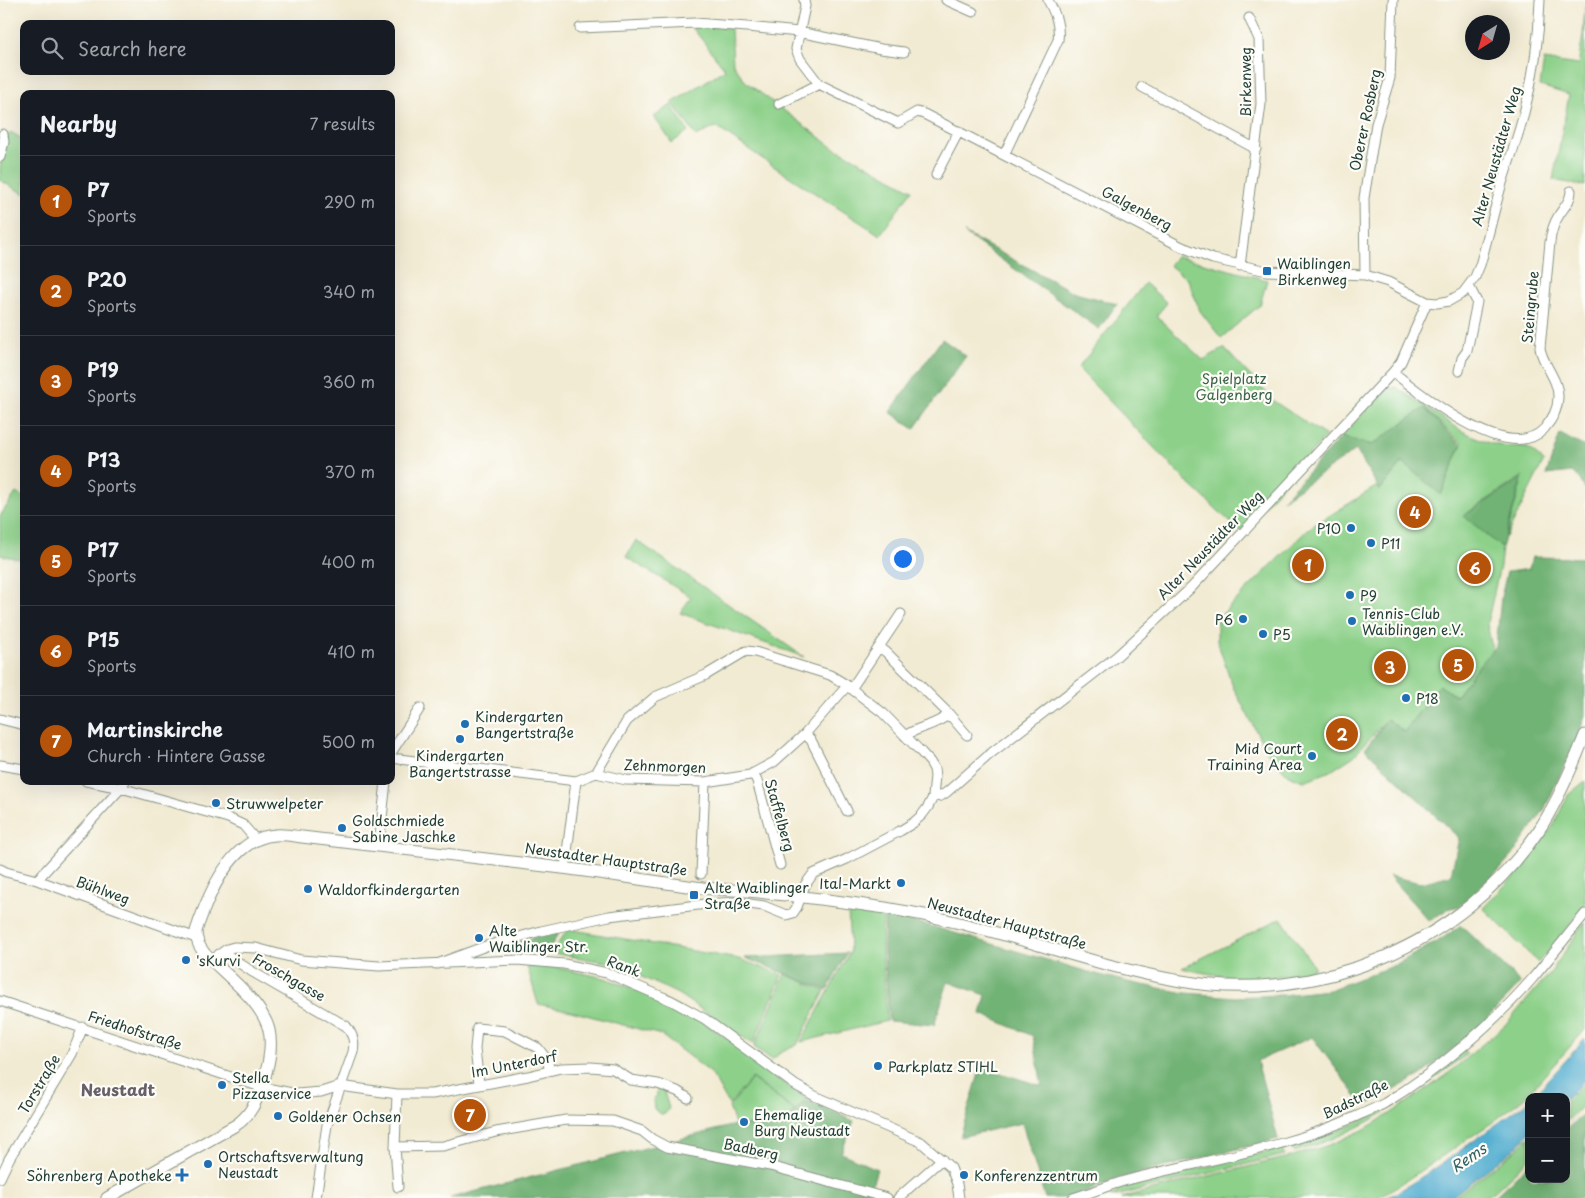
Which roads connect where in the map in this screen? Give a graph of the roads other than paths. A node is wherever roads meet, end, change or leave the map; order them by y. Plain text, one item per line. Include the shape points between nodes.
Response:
1 (804, 0) edge
2 (946, 0) edge
3 (1048, 0) edge
4 (1393, 0) edge
5 (1540, 0) edge
6 (973, 12) dead end
7 (1249, 18) dead end
8 (580, 28) dead end
9 (799, 32) junction
10 (904, 52) dead end
11 (820, 84) junction
12 (1142, 87) dead end
13 (779, 104) dead end
14 (959, 131) junction
15 (3, 134) dead end
16 (1256, 149) junction
17 (1004, 155) junction
18 (0, 157) edge
19 (936, 175) dead end
20 (1571, 191) dead end
21 (1240, 266) junction
22 (1365, 275) junction
23 (1469, 286) junction
24 (1427, 302) junction
25 (1458, 371) dead end
26 (1393, 372) junction
27 (902, 614) dead end
28 (879, 647) junction
29 (849, 687) junction
30 (420, 708) dead end
31 (949, 714) junction
32 (0, 719) edge
33 (20, 724) edge
34 (805, 734) junction
35 (967, 735) dead end
36 (1585, 735) edge
37 (905, 736) junction
38 (395, 747) edge
39 (395, 758) edge
40 (0, 765) edge
41 (20, 768) edge
42 (596, 773) junction
43 (753, 773) junction
44 (576, 780) junction
45 (705, 782) junction
46 (123, 785) edge
47 (386, 785) edge
48 (933, 797) junction
49 (847, 811) dead end
50 (256, 840) junction
51 (379, 846) junction
52 (780, 864) dead end
53 (565, 868) junction
54 (2, 872) edge
55 (701, 874) dead end
56 (37, 880) junction
57 (801, 897) junction
58 (1585, 914) edge
59 (196, 938) junction
60 (215, 957) junction
61 (437, 964) junction
62 (0, 1000) edge
63 (83, 1028) junction
64 (549, 1070) junction
65 (479, 1084) junction
66 (340, 1086) junction
67 (261, 1087) junction
68 (397, 1094) junction
69 (688, 1098) dead end
70 (395, 1147) junction
71 (0, 1155) edge
72 (9, 1159) junction
73 (942, 1159) junction
74 (0, 1178) edge
75 (398, 1187) dead end
76 (108, 1198) edge
77 (316, 1198) edge
78 (887, 1198) edge
79 (898, 1198) edge
80 (959, 1198) edge
81 (1073, 1198) edge

1 - 9 street
2 - 6 street
3 - 17 street via 1059,30 1058,40
4 - 22 street, Oberer Rosberg via 1390,78 1376,124 1364,198
5 - 23 street, Alter Neustädter Weg via 1535,58 1523,117 1480,265
7 - 16 street, Birkenweg via 1259,39 1261,104
8 - 9 street via 695,23
9 - 10 street
9 - 11 street via 796,49 800,59
11 - 13 street
11 - 14 street, Galgenberg via 898,123 917,112
12 - 16 street, Birkenweg
14 - 17 street, Galgenberg
14 - 19 street
15 - 18 street
16 - 21 street, Birkenweg
17 - 21 street, Galgenberg via 1182,248
20 - 26 street, Steingrube via 1571,198 1554,225 1550,242 1540,348 1556,382 1558,397 1556,409 1542,431 1527,439 1510,440 1479,430 1420,394
21 - 22 street, Galgenberg via 1273,272
22 - 24 street, Galgenberg via 1388,282
23 - 24 street, Alter Neustädter Weg via 1457,298
23 - 25 street via 1477,302 1467,351
24 - 26 street, Alter Neustädter Weg via 1404,356
26 - 48 street, Alter Neustädter Weg via 1192,588 1117,656 990,754 947,792
27 - 28 street, Zehnmorgen
28 - 29 street, Zehnmorgen
28 - 31 street
29 - 34 street, Zehnmorgen
29 - 37 street via 883,713
29 - 42 street via 830,675 746,651 706,676 655,697 627,721
30 - 38 street
31 - 35 street
31 - 37 street via 941,721
32 - 33 street
34 - 43 street, Zehnmorgen via 774,762
34 - 49 street
36 - 57 street, Neustadter Hauptstraße via 1562,789 1540,829 1502,876 1475,902 1425,937 1371,963 1312,980 1257,986 1186,982 1137,973 954,922 886,908
37 - 48 street via 934,769
39 - 44 street
40 - 41 street
42 - 44 street
42 - 45 street, Zehnmorgen via 626,780
43 - 45 street, Zehnmorgen
43 - 52 street, Staffelberg
44 - 53 street
45 - 55 street
46 - 50 street via 228,818 243,825
46 - 56 street
47 - 51 street
48 - 57 street via 913,823 813,874
50 - 51 street, Neustadter Hauptstraße via 275,834
50 - 59 street, Neustadter Hauptstraße via 240,851 225,869 202,914
51 - 53 street, Neustadter Hauptstraße
53 - 57 street, Neustadter Hauptstraße
54 - 56 street, Bühlweg
56 - 59 street, Bühlweg
57 - 61 street via 793,914 786,915 764,906 735,902 609,916 541,930
58 - 81 street, Badstraße via 1509,1004 1452,1055 1384,1104 1333,1127 1275,1146 1122,1182
59 - 60 street via 199,946
60 - 61 street, Rank via 227,949 241,947 301,960 379,966
60 - 66 street, Froschgasse via 229,956 254,974 346,1026 354,1044 348,1071
60 - 67 street via 261,1011 266,1022 270,1054
61 - 73 street, Rank via 517,960 564,964 607,973 672,1000 705,1018 796,1085 829,1103 921,1142
62 - 63 street, Friedhofstraße
63 - 67 street, Friedhofstraße
63 - 72 street, Torstraße via 59,1078
64 - 65 street, Im Unterdorf
64 - 65 street via 548,1061 538,1048 505,1031 477,1028 475,1049
64 - 69 street, Im Unterdorf via 613,1069 630,1080 658,1084
65 - 68 street, Im Unterdorf via 432,1094
66 - 67 street, Friedhofstraße via 297,1094
66 - 68 street, Im Unterdorf
66 - 77 street via 327,1125
67 - 76 street via 242,1121
68 - 70 street
70 - 75 street
70 - 78 street, Badberg via 443,1146 496,1132 566,1120 613,1121 642,1130 667,1147 770,1166
71 - 72 street
72 - 74 street, Torstraße
73 - 79 street
73 - 80 street, Rank via 951,1168

